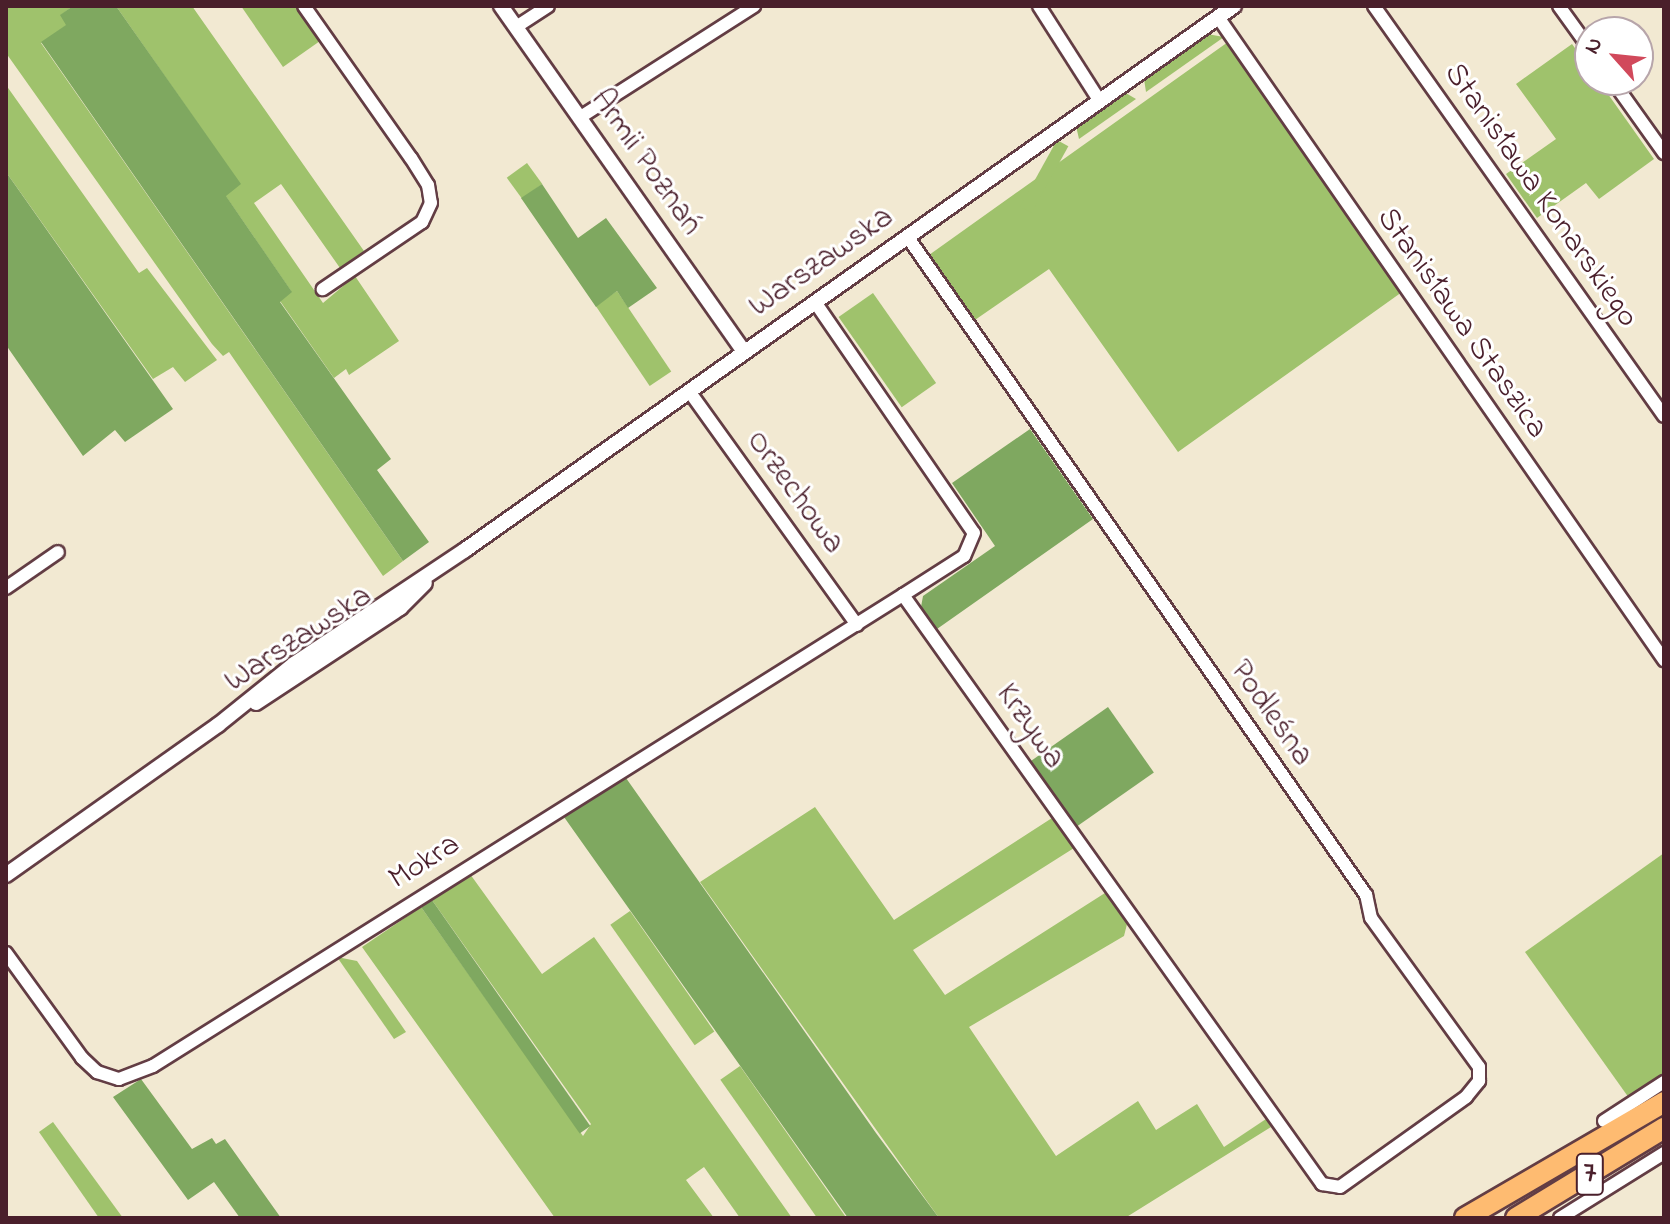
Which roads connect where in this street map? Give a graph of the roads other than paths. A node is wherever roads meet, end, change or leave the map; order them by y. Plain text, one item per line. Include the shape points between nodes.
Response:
1 (304, 6) edge
2 (501, 6) edge
3 (548, 6) edge
4 (754, 6) edge
5 (1039, 6) edge
6 (1234, 6) edge
7 (1374, 6) edge
8 (1559, 6) edge
9 (1218, 17) junction
10 (516, 27) junction
11 (1574, 27) edge
12 (1623, 96) edge
13 (1099, 100) junction
14 (579, 118) junction
15 (1664, 153) edge
16 (907, 236) junction
17 (323, 289) dead end
18 (815, 302) junction
19 (744, 352) junction
20 (689, 391) junction
21 (1664, 416) edge
22 (58, 552) dead end
23 (6, 588) edge
24 (903, 595) junction
25 (857, 625) junction
26 (1664, 660) edge
27 (6, 875) edge
28 (6, 953) edge
29 (1664, 1082) edge
30 (1664, 1102) edge
31 (1604, 1121) joint
32 (1664, 1128) edge
33 (1664, 1153) edge
34 (1570, 1159) junction
35 (1340, 1187) joint
36 (1465, 1218) edge
37 (1516, 1218) edge
38 (1560, 1218) edge

1 - 17 street via 428,185 426,216
2 - 10 street, Armii Poznań
3 - 10 street
4 - 14 street
5 - 13 street
6 - 9 street, Warszawska
7 - 21 street, Stanisława Konarskiego
8 - 11 street
9 - 13 street, Warszawska
9 - 26 street, Stanisława Staszica
10 - 14 street, Armii Poznań
12 - 15 street
13 - 16 street, Warszawska
14 - 19 street, Armii Poznań
16 - 18 street, Warszawska
16 - 35 street, Podleśna via 1366,895 1371,918 1479,1067 1479,1081 1466,1097
18 - 19 street, Warszawska
18 - 24 street via 974,533 964,556
19 - 20 street, Warszawska
20 - 25 street, Orzechowa
20 - 27 street, Warszawska via 442,566 400,608 288,676
22 - 23 street
24 - 25 street, Mokra
24 - 35 street, Krzywa via 1322,1184
25 - 28 street, Mokra via 153,1066 119,1079 97,1072
29 - 31 street
30 - 34 highway, 7
31 - 34 highway
32 - 37 highway, 7
33 - 38 street
34 - 36 highway, 7

